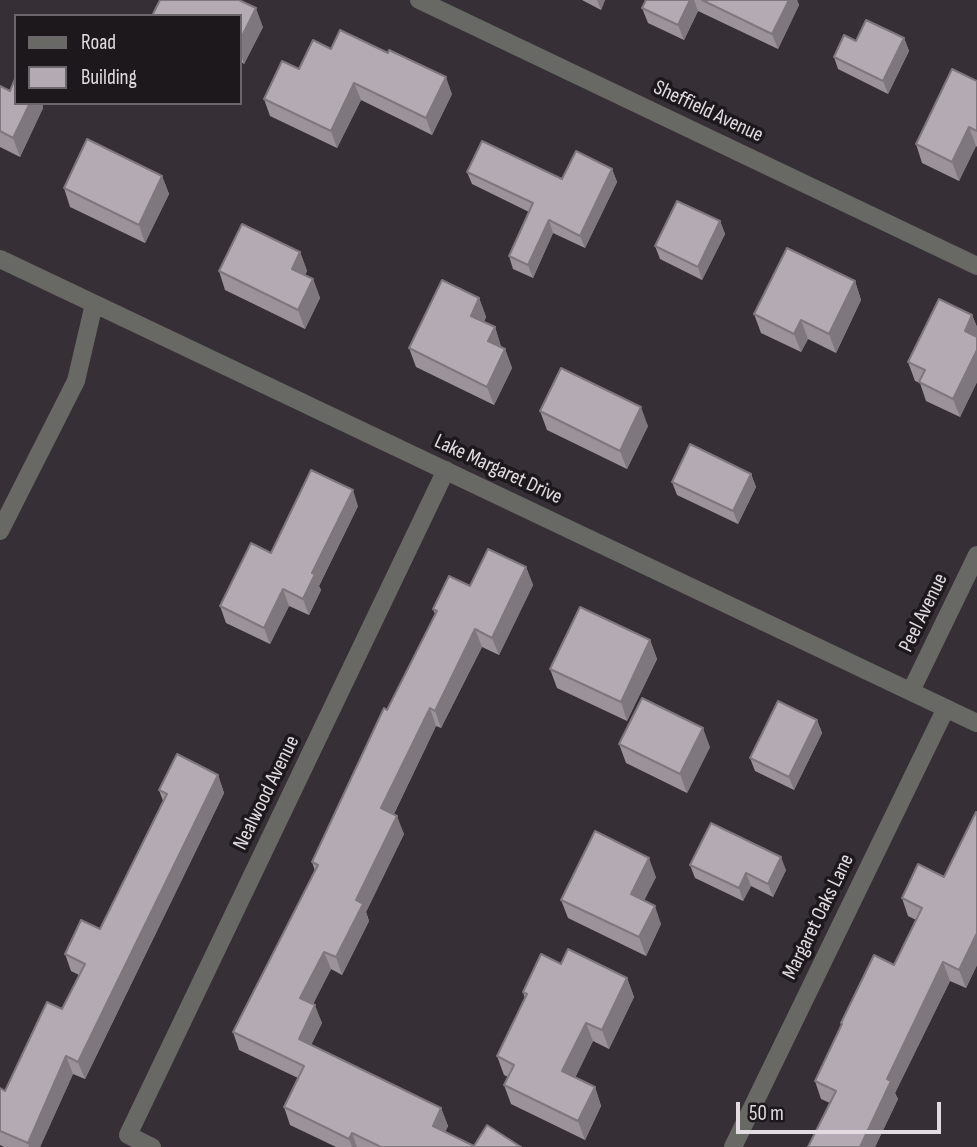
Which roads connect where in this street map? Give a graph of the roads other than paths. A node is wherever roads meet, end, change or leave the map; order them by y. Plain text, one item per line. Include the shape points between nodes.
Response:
1 (419, 0) edge
2 (0, 259) edge
3 (977, 266) edge
4 (94, 304) junction
5 (446, 470) junction
6 (0, 531) edge
7 (977, 555) edge
8 (911, 691) junction
9 (946, 708) junction
10 (977, 723) edge
11 (152, 1147) edge
12 (733, 1147) edge

1 - 3 street, Sheffield Avenue
2 - 4 street, Lake Margaret Drive
4 - 5 street, Lake Margaret Drive
4 - 6 street via 76,381
5 - 8 street, Lake Margaret Drive
5 - 11 street, Nealwood Avenue via 128,1135
7 - 8 street, Peel Avenue
8 - 9 street, Lake Margaret Drive
9 - 10 street, Lake Margaret Drive
9 - 12 street, Margaret Oaks Lane

